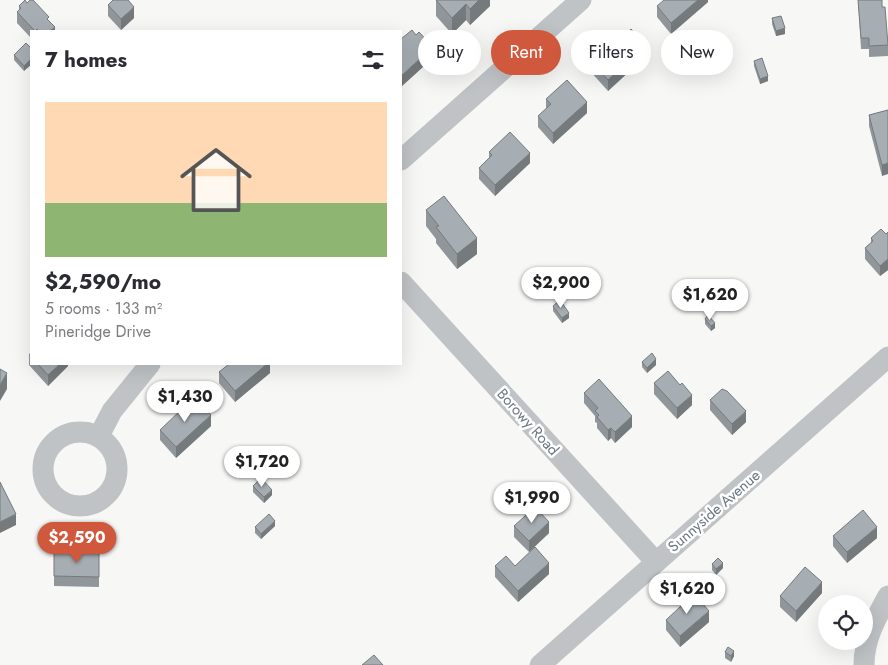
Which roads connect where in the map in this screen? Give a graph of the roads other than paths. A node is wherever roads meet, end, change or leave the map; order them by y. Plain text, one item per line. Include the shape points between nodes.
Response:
1 (581, 0) edge
2 (402, 159) edge
3 (402, 283) edge
4 (888, 357) edge
5 (149, 365) edge
6 (98, 436) dead end
7 (656, 562) junction
8 (888, 596) edge
9 (540, 665) edge
10 (864, 665) edge

1 - 2 street
3 - 7 street, Borowy Road
4 - 7 street, Sunnyside Avenue
5 - 6 street via 112,411
7 - 9 street, Sunnyside Avenue
8 - 10 street via 873,623 864,651

